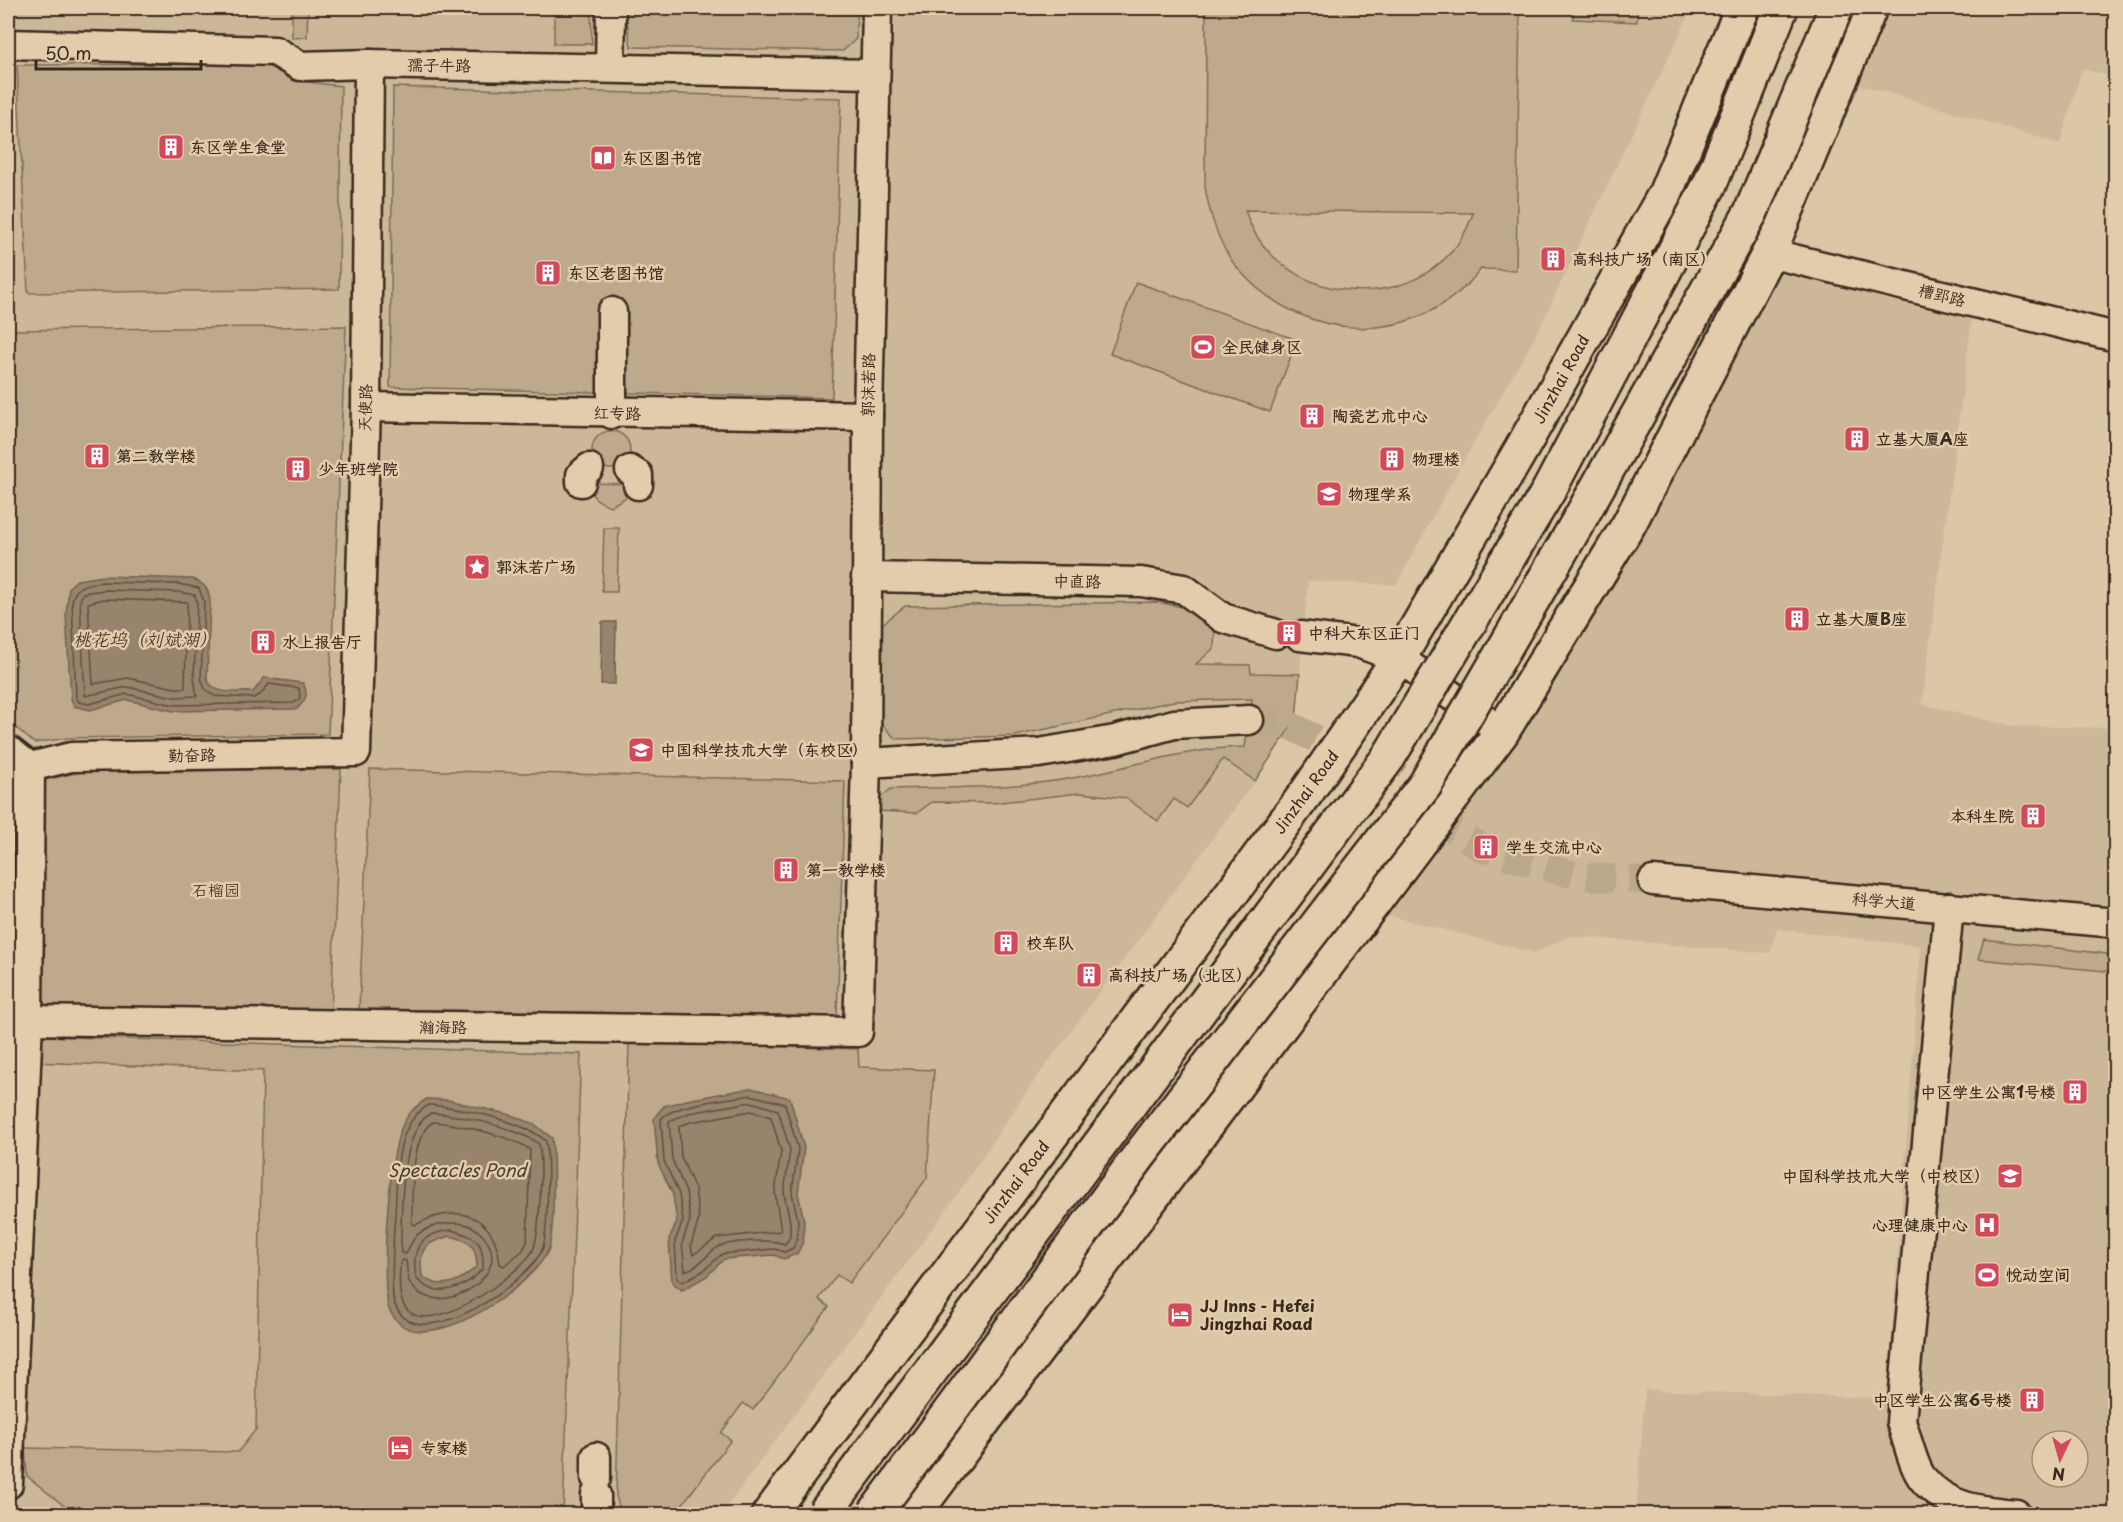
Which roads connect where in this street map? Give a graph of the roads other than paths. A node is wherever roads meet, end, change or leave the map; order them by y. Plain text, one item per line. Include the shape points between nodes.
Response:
1 (611, 8) edge
2 (877, 8) edge
3 (1742, 8) edge
4 (1781, 8) edge
5 (1836, 8) edge
6 (1870, 8) edge
7 (8, 44) edge
8 (369, 64) junction
9 (610, 68) junction
10 (874, 74) junction
11 (1769, 253) junction
12 (612, 312) dead end
13 (2115, 337) edge
14 (366, 407) junction
15 (612, 414) junction
16 (868, 416) junction
17 (866, 577) junction
18 (1399, 658) junction
19 (1249, 720) tunnel mouth
20 (1502, 732) junction
21 (8, 750) edge
22 (356, 752) joint
23 (866, 764) junction
24 (30, 767) junction
25 (1653, 881) tunnel mouth
26 (1949, 907) junction
27 (2115, 923) edge
28 (28, 1020) junction
29 (858, 1032) joint
30 (8, 1484) edge
31 (769, 1515) edge
32 (824, 1515) edge
33 (874, 1515) edge
34 (914, 1515) edge
35 (2016, 1515) edge

1 - 9 street
2 - 10 street, 郭沫若路
3 - 18 highway, Jinzhai Road via 1665,194
4 - 32 highway, bridge via 1710,184 1549,490 1388,758
5 - 33 highway, bridge via 1751,212 1425,785 1139,1156
6 - 11 highway
7 - 8 street, 孺子牛路 via 275,51 300,66
8 - 9 street, 孺子牛路
8 - 14 street, 天使路
9 - 10 street, 孺子牛路
10 - 16 street, 郭沫若路
11 - 13 street, 槽郢路
11 - 20 highway via 1629,524
12 - 15 street
14 - 15 street, 红专路
14 - 22 street, 天使路
15 - 16 street, 红专路
16 - 17 street, 郭沫若路
17 - 18 street, 中直路 via 1142,582 1184,590 1223,618 1288,635 1358,643
17 - 23 street, 郭沫若路
18 - 20 street, 中直路
18 - 31 highway, Jinzhai Road via 1307,792
19 - 23 street via 1174,724 1115,740 1040,753
20 - 34 highway
21 - 24 street
22 - 24 street, 勤奋路 via 71,757
23 - 29 street, 郭沫若路
24 - 28 street
25 - 26 street, 科学大道
26 - 27 street, 科学大道
26 - 35 street via 1901,1422 1922,1478 1938,1492 1955,1505
28 - 29 street, 瀚海路
28 - 30 street

